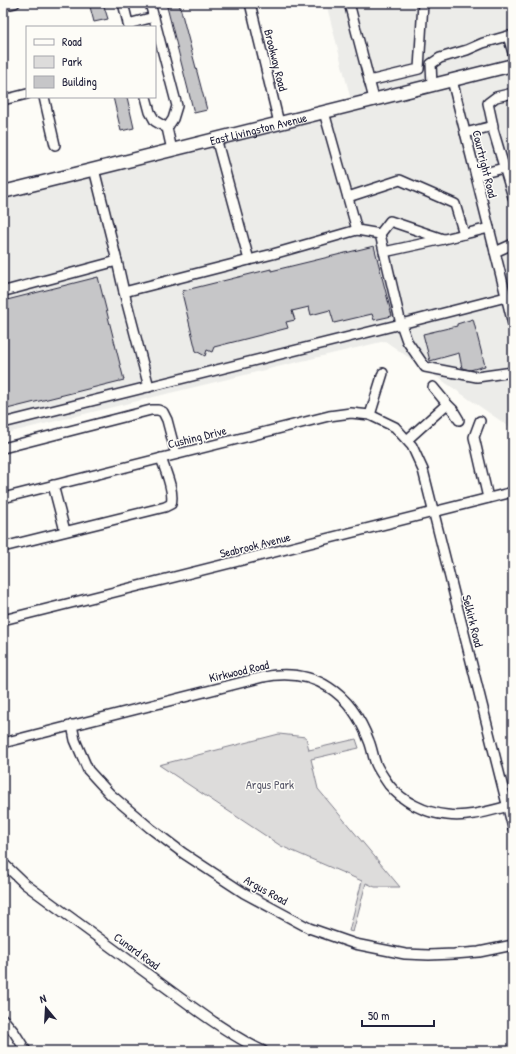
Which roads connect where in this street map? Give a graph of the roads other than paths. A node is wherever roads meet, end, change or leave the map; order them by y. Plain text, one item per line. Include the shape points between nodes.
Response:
1 (15, 3) edge
2 (122, 3) edge
3 (150, 3) edge
4 (250, 3) edge
5 (348, 3) edge
6 (423, 3) edge
7 (3, 6) edge
8 (154, 17) junction
9 (128, 25) edge
10 (513, 53) edge
11 (513, 65) edge
12 (452, 80) junction
13 (369, 81) junction
14 (432, 85) junction
15 (513, 93) edge
16 (26, 94) edge
17 (44, 98) edge
18 (146, 98) edge
19 (374, 99) junction
20 (3, 100) edge
21 (324, 112) junction
22 (279, 123) junction
23 (492, 126) junction
24 (167, 128) junction
25 (465, 133) junction
26 (216, 138) junction
27 (55, 145) dead end
28 (172, 150) junction
29 (504, 168) junction
30 (94, 169) junction
31 (476, 175) junction
32 (3, 192) edge
33 (348, 197) junction
34 (513, 197) edge
35 (489, 228) junction
36 (358, 230) junction
37 (380, 234) junction
38 (464, 234) junction
39 (444, 239) junction
40 (513, 244) edge
41 (384, 252) junction
42 (495, 252) junction
43 (249, 260) junction
44 (117, 261) junction
45 (5, 291) dead end
46 (124, 292) junction
47 (506, 297) junction
48 (513, 323) edge
49 (401, 324) junction
50 (513, 372) edge
51 (383, 373) dead end
52 (149, 387) junction
53 (434, 387) dead end
54 (447, 404) junction
55 (370, 415) junction
56 (460, 420) dead end
57 (480, 421) dead end
58 (3, 423) edge
59 (395, 427) joint
60 (407, 440) junction
61 (3, 448) edge
62 (176, 454) junction
63 (161, 458) junction
64 (53, 485) junction
65 (513, 492) edge
66 (3, 498) edge
67 (488, 498) junction
68 (434, 512) junction
69 (65, 531) junction
70 (3, 547) edge
71 (3, 620) edge
72 (72, 726) junction
73 (3, 742) edge
74 (510, 806) edge
75 (513, 828) edge
76 (3, 863) edge
77 (513, 945) edge
78 (3, 1019) edge
79 (26, 1051) edge
80 (263, 1051) edge

1 - 7 street
2 - 9 street
3 - 8 street
4 - 22 street, Brookway Road
5 - 13 street
6 - 13 street via 419,69
8 - 9 street
8 - 24 street via 177,106
10 - 14 street via 508,36 440,58 431,64
11 - 12 main road, East Livingston Avenue
12 - 14 main road, East Livingston Avenue
12 - 25 street, Courtright Road
13 - 19 street
14 - 19 main road, East Livingston Avenue
15 - 23 street via 496,97 488,103
16 - 20 street
17 - 27 street
18 - 24 street via 155,122
19 - 21 main road, East Livingston Avenue
21 - 22 main road, East Livingston Avenue
21 - 33 street
22 - 26 main road, East Livingston Avenue
23 - 25 street
23 - 29 street
24 - 28 street
25 - 31 street, Courtright Road
26 - 28 main road, East Livingston Avenue
26 - 43 street
28 - 30 main road, East Livingston Avenue
29 - 31 street
29 - 34 street
30 - 32 main road, East Livingston Avenue
30 - 44 street
31 - 35 street, Courtright Road
33 - 36 street
33 - 38 street via 400,180 455,204
35 - 38 street
35 - 42 street, Courtright Road
36 - 37 street
36 - 43 street
37 - 39 street via 390,221
37 - 41 street
38 - 39 street
39 - 41 street
40 - 42 street
41 - 49 street
42 - 47 street, Courtright Road
43 - 46 street
44 - 45 street
44 - 46 street
46 - 52 street
47 - 48 street, Courtright Road
47 - 49 street
49 - 50 street via 407,341 425,367 477,377
49 - 52 street
51 - 55 street
52 - 58 street
53 - 54 street
54 - 56 street
54 - 60 street
55 - 59 street, Cushing Drive
55 - 62 street, Cushing Drive via 351,413 329,416
57 - 67 street via 474,437
59 - 60 street, Selkirk Road
60 - 68 street, Selkirk Road via 423,470
61 - 62 street via 158,410 163,412 167,420
62 - 63 street, Cushing Drive
63 - 64 street, Cushing Drive
63 - 69 street via 173,498 171,504
64 - 66 street, Cushing Drive
64 - 69 street
65 - 67 street, Seabrook Avenue
67 - 68 street, Seabrook Avenue
68 - 71 street, Seabrook Avenue
68 - 74 street, Selkirk Road
69 - 70 street
72 - 73 street, Kirkwood Road
72 - 74 street, Kirkwood Road via 263,677 297,676 329,686 347,702 359,719 377,765 389,785 406,800 426,811 448,816 471,815
72 - 77 street, Argus Road via 88,770 110,794 190,857 244,893 309,928 355,944 405,954 479,952
74 - 75 street, Selkirk Road
76 - 80 street, Cunard Road via 25,884 194,1008 222,1028
78 - 79 street

